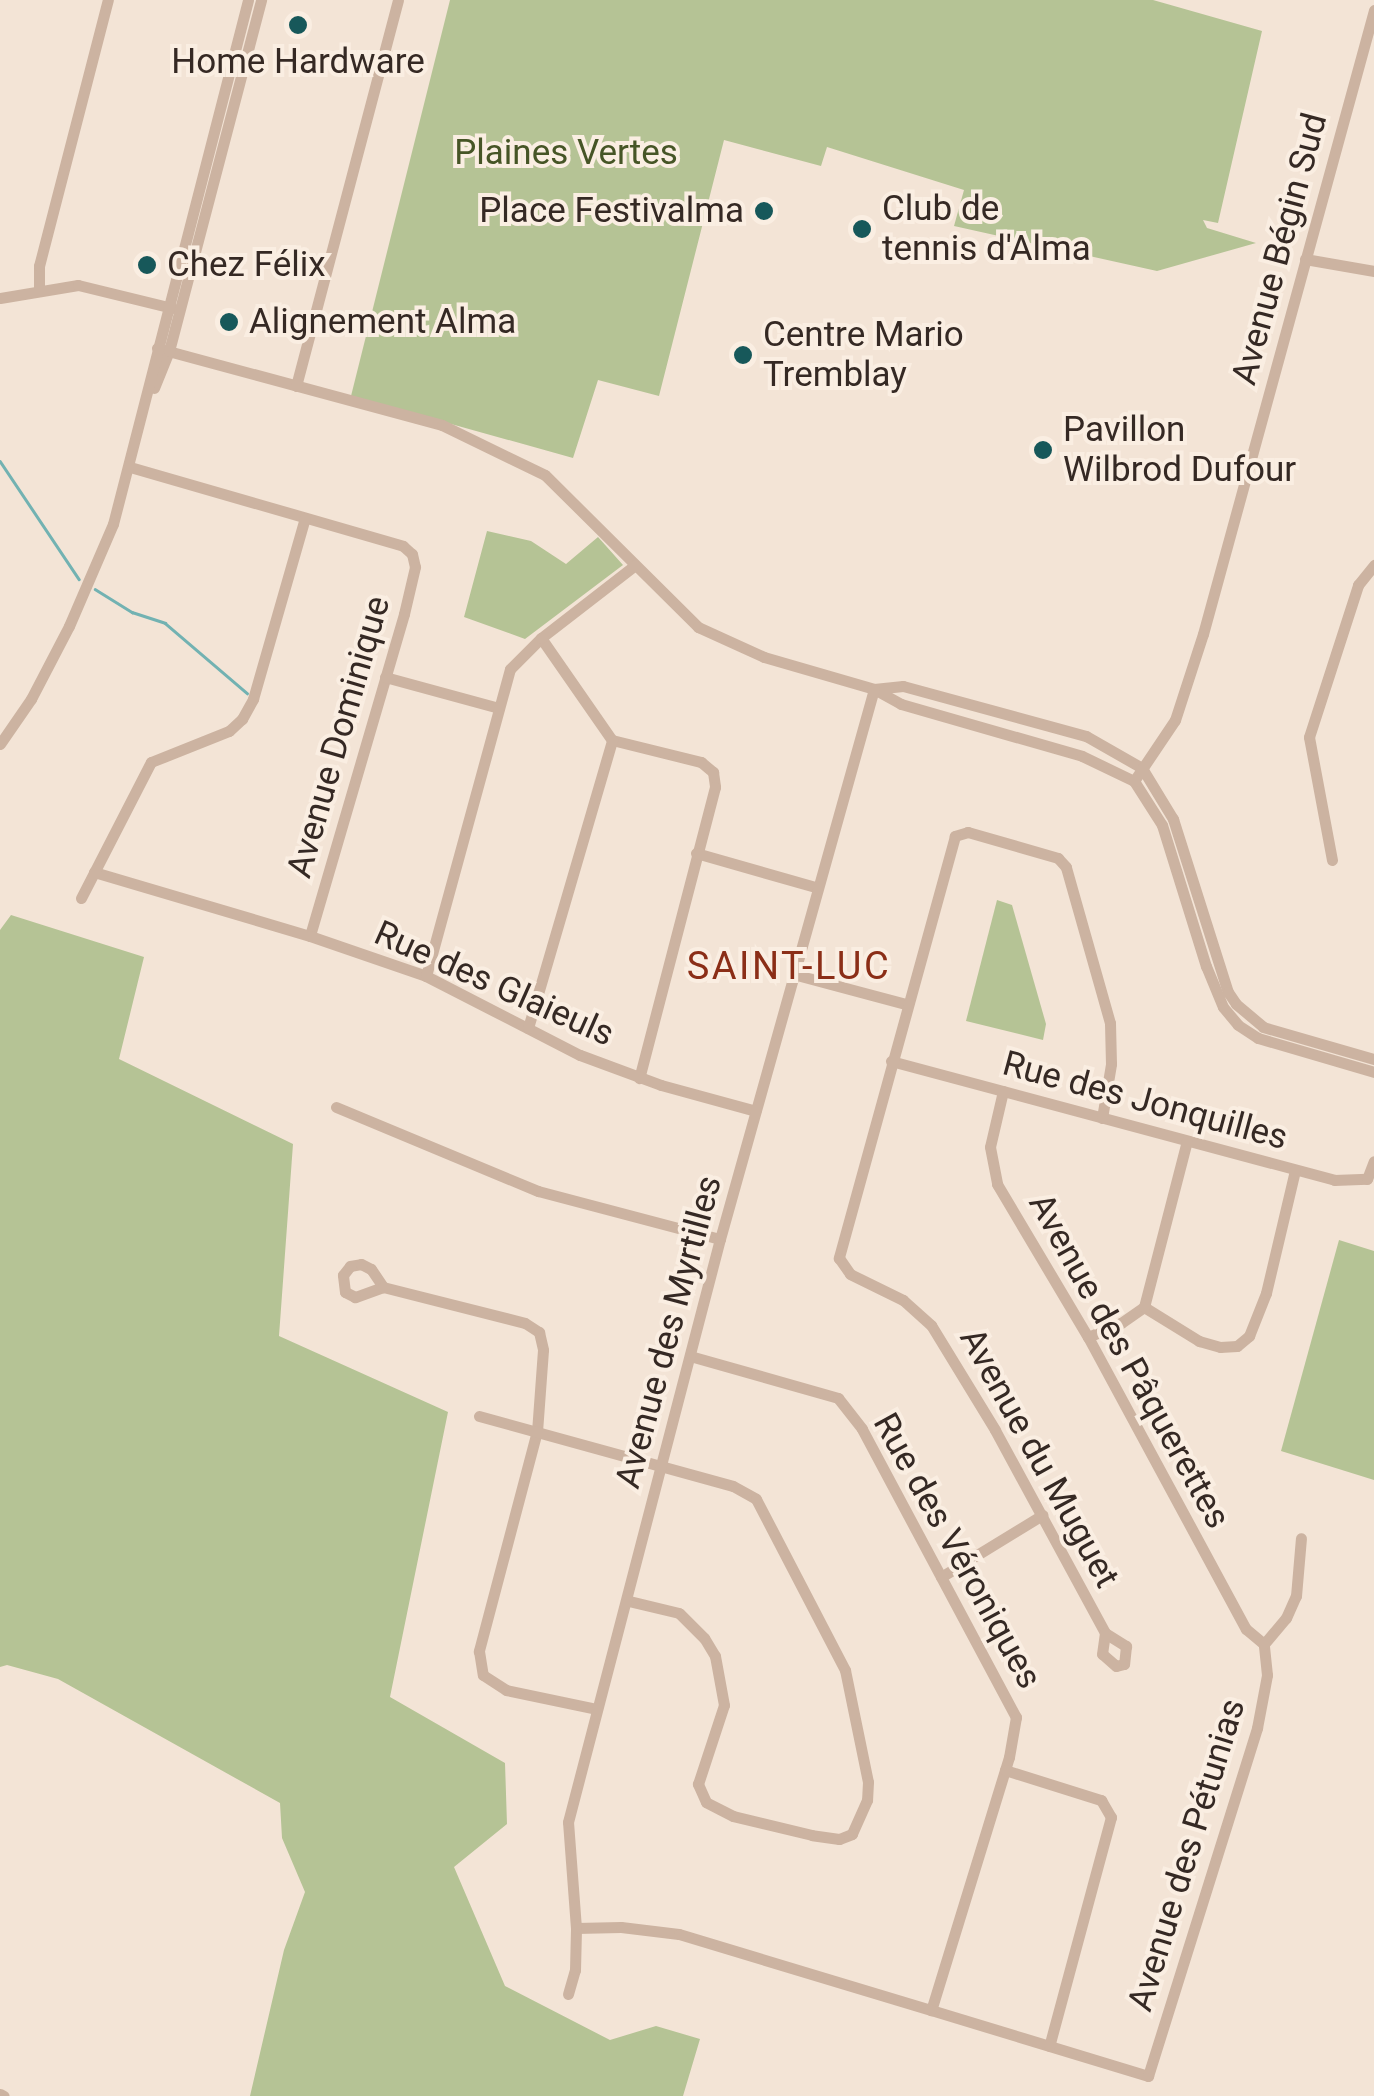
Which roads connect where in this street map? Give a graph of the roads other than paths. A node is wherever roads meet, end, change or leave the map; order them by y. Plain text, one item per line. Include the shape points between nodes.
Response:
1 (108, 0) edge
2 (248, 0) edge
3 (261, 0) edge
4 (398, 0) edge
5 (1374, 10) edge
6 (1305, 259) junction
7 (1374, 272) edge
8 (39, 288) junction
9 (0, 298) edge
10 (173, 308) junction
11 (163, 350) junction
12 (296, 386) junction
13 (130, 467) junction
14 (305, 518) junction
15 (636, 565) junction
16 (1374, 565) edge
17 (541, 638) junction
18 (386, 677) junction
19 (874, 690) junction
20 (499, 708) junction
21 (612, 740) junction
22 (0, 744) edge
23 (1142, 768) junction
24 (1134, 781) junction
25 (696, 853) junction
26 (1332, 860) dead end
27 (94, 872) junction
28 (816, 887) junction
29 (82, 898) dead end
30 (310, 936) junction
31 (793, 974) junction
32 (426, 976) junction
33 (906, 1004) junction
34 (528, 1028) junction
35 (1374, 1059) edge
36 (891, 1061) junction
37 (1374, 1072) edge
38 (639, 1078) junction
39 (1002, 1091) junction
40 (336, 1107) dead end
41 (756, 1111) junction
42 (1102, 1118) junction
43 (1187, 1141) junction
44 (1374, 1161) edge
45 (1295, 1170) junction
46 (720, 1238) junction
47 (382, 1287) dead end
48 (1144, 1307) junction
49 (1088, 1338) junction
50 (690, 1356) junction
51 (479, 1416) dead end
52 (537, 1430) junction
53 (662, 1466) junction
54 (1042, 1515) junction
55 (1302, 1538) dead end
56 (941, 1577) junction
57 (629, 1601) junction
58 (1105, 1633) dead end
59 (1264, 1644) junction
60 (596, 1709) junction
61 (1005, 1770) junction
62 (576, 1928) junction
63 (568, 1994) dead end
64 (931, 2010) junction
65 (1049, 2046) junction

1 - 8 street via 38,266
2 - 10 street
3 - 10 street
4 - 12 street
5 - 6 street, Avenue Bégin Sud
6 - 7 street
6 - 23 street, Avenue Bégin Sud via 1192,668 1175,720
8 - 9 street
8 - 10 street via 78,285
10 - 11 street
11 - 12 street
11 - 13 street
12 - 15 street via 442,425 545,475
13 - 14 street
13 - 22 street via 69,626
14 - 18 street, Avenue Dominique via 412,554 415,567
14 - 27 street via 242,719 229,731 151,762
15 - 17 street
15 - 19 street via 698,628 764,658
16 - 26 street via 1358,585 1310,737
17 - 20 street via 510,669
17 - 21 street
18 - 20 street
18 - 30 street, Avenue Dominique
19 - 23 street via 903,686 1086,736
19 - 24 street via 900,704 1082,756
19 - 28 street, Avenue des Myrtilles
20 - 32 street
21 - 25 street via 702,762 713,772
21 - 34 street
23 - 24 street, Avenue Bégin Sud
23 - 35 street via 1173,819 1236,1004 1263,1026
24 - 37 street via 1162,825 1223,1007 1258,1038
25 - 28 street
25 - 38 street
27 - 29 street
27 - 30 street, Rue des Glaieuls
28 - 31 street, Avenue des Myrtilles
30 - 32 street, Rue des Glaieuls
31 - 33 street
31 - 41 street, Avenue des Myrtilles
32 - 34 street, Rue des Glaieuls
33 - 36 street, Avenue du Muguet
33 - 42 street, Avenue du Muguet via 955,836 968,832 1058,858 1110,1023
34 - 38 street, Rue des Glaieuls
36 - 39 street, Rue des Jonquilles
36 - 54 street, Avenue du Muguet via 839,1258 850,1274 903,1300 931,1325
38 - 41 street, Rue des Glaieuls
39 - 42 street, Rue des Jonquilles
39 - 49 street, Avenue des Pâquerettes via 990,1165
40 - 46 street via 538,1191
41 - 46 street, Avenue des Myrtilles
42 - 43 street, Rue des Jonquilles
43 - 45 street, Rue des Jonquilles
43 - 48 street
44 - 45 street, Rue des Jonquilles via 1368,1179 1358,1182
45 - 48 street via 1266,1294 1237,1346 1200,1341
46 - 50 street, Avenue des Myrtilles
47 - 52 street via 539,1332
48 - 49 street
49 - 59 street, Avenue des Pâquerettes via 1246,1629
50 - 53 street, Avenue des Myrtilles
50 - 56 street, Rue des Véroniques via 838,1398
51 - 52 street
52 - 53 street
52 - 60 street via 479,1651 483,1675 506,1690
53 - 57 street, Avenue des Myrtilles
53 - 57 street via 756,1499 832,1640 845,1670 868,1782 852,1834 812,1835 732,1816 706,1802 698,1784 724,1705 714,1656 678,1613
54 - 56 street
54 - 58 street, Avenue du Muguet
55 - 59 street via 1296,1596
56 - 61 street, Rue des Véroniques via 1016,1716
57 - 60 street, Avenue des Myrtilles
59 - 65 street, Avenue des Pétunias via 1267,1675 1258,1728 1148,2076
60 - 62 street, Avenue des Myrtilles via 568,1822
61 - 64 street, Rue des Véroniques
61 - 65 street via 1101,1800 1111,1817
62 - 63 street, Avenue des Myrtilles
62 - 64 street via 679,1934
64 - 65 street

